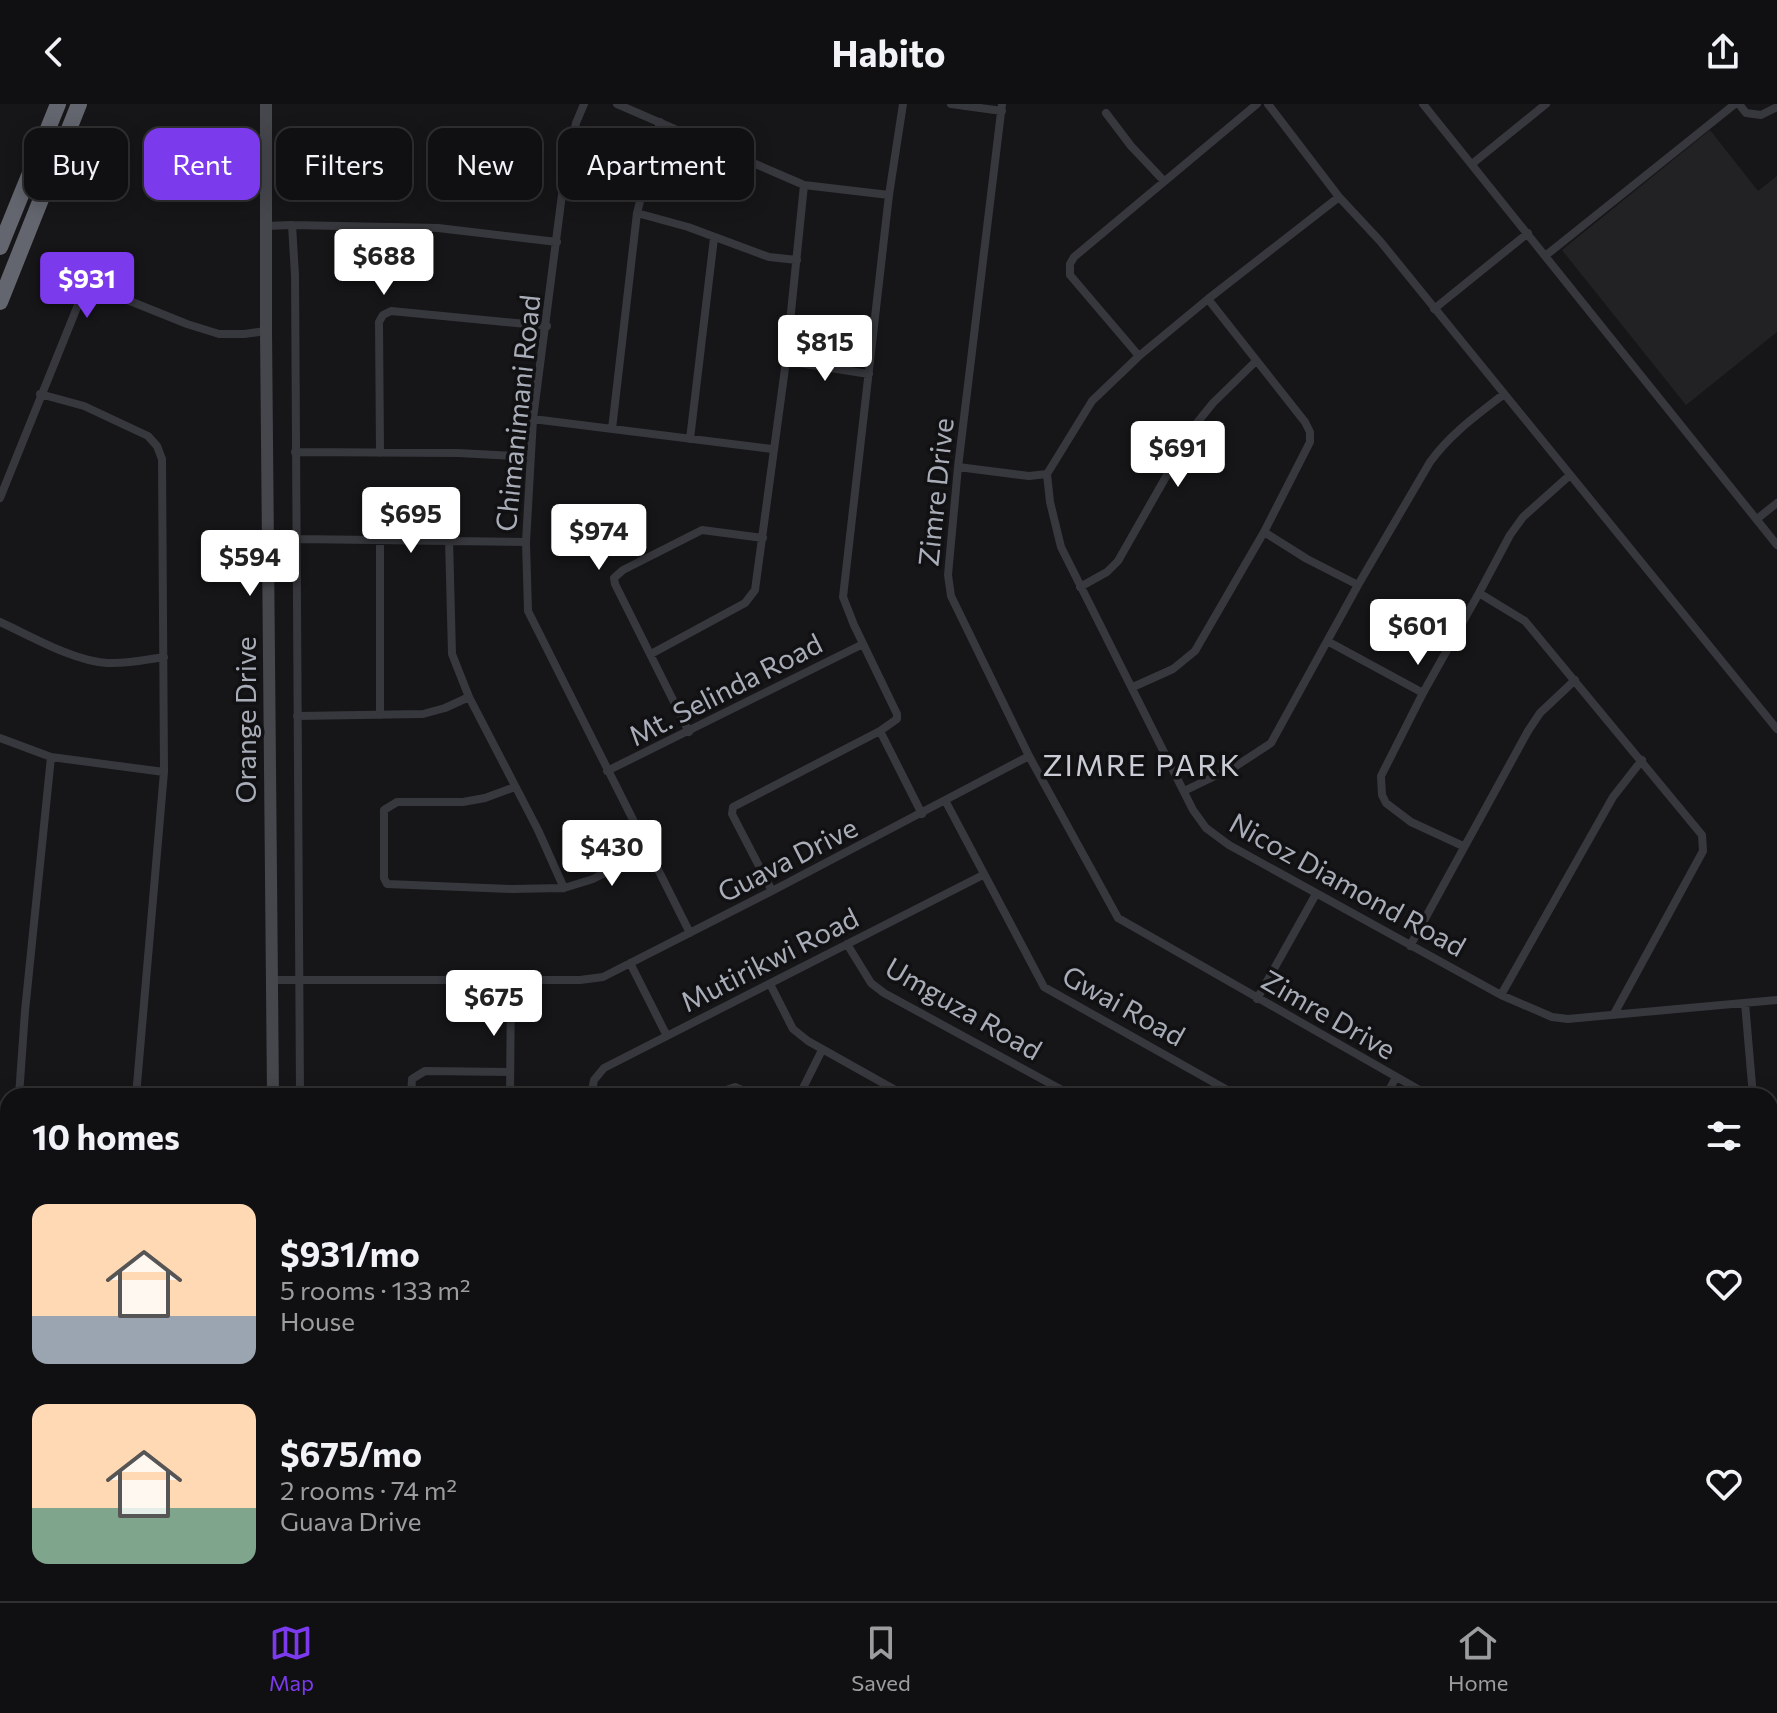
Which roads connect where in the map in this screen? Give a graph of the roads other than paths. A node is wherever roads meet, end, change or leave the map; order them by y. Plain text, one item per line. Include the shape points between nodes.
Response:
1 (58, 104) edge
2 (79, 104) edge
3 (266, 104) edge
4 (584, 104) edge
5 (617, 104) edge
6 (903, 104) edge
7 (951, 104) edge
8 (1257, 104) edge
9 (1268, 104) edge
10 (1423, 104) edge
11 (1546, 104) edge
12 (1737, 104) edge
13 (1002, 107) edge
14 (1777, 107) edge
15 (1106, 113) dead end
16 (660, 122) junction
17 (1472, 164) junction
18 (1164, 181) junction
19 (804, 185) junction
20 (889, 195) junction
21 (1339, 197) junction
22 (637, 213) junction
23 (292, 225) junction
24 (266, 226) junction
25 (1528, 233) junction
26 (714, 238) junction
27 (557, 242) junction
28 (0, 247) edge
29 (1545, 256) junction
30 (797, 260) junction
31 (1208, 299) junction
32 (0, 302) edge
33 (1434, 309) junction
34 (547, 326) junction
35 (266, 331) junction
36 (1139, 356) junction
37 (786, 361) junction
38 (1256, 361) junction
39 (869, 374) junction
40 (40, 394) junction
41 (1504, 394) junction
42 (533, 419) junction
43 (612, 429) junction
44 (690, 439) junction
45 (772, 449) junction
46 (295, 452) junction
47 (380, 453) junction
48 (531, 457) junction
49 (958, 467) junction
50 (1047, 474) junction
51 (1570, 475) junction
52 (0, 498) edge
53 (1777, 503) edge
54 (1757, 519) junction
55 (1264, 532) junction
56 (763, 538) junction
57 (296, 539) junction
58 (380, 539) junction
59 (449, 539) junction
60 (526, 542) junction
61 (1777, 545) edge
62 (1358, 585) junction
63 (1080, 587) junction
64 (1479, 593) junction
65 (0, 622) edge
66 (1329, 642) junction
67 (863, 644) junction
68 (651, 654) junction
69 (164, 657) junction
70 (1575, 680) junction
71 (1133, 687) junction
72 (1423, 693) junction
73 (469, 697) junction
74 (380, 715) junction
75 (297, 716) junction
76 (1776, 724) edge
77 (880, 731) junction
78 (689, 732) junction
79 (0, 738) edge
80 (1029, 756) junction
81 (51, 757) junction
82 (1642, 760) junction
83 (607, 771) junction
84 (164, 772) junction
85 (515, 787) junction
86 (1184, 791) junction
87 (946, 802) junction
88 (922, 814) junction
89 (1463, 846) junction
90 (648, 851) junction
91 (983, 875) junction
92 (564, 888) junction
93 (772, 891) junction
94 (1316, 894) junction
95 (690, 933) junction
96 (847, 944) junction
97 (1410, 946) junction
98 (630, 963) junction
99 (272, 980) junction
100 (299, 980) junction
101 (511, 980) junction
102 (770, 984) junction
103 (1501, 995) junction
104 (1257, 999) junction
105 (1777, 1000) edge
106 (1745, 1003) junction
107 (1614, 1014) junction
108 (667, 1036) junction
109 (822, 1050) junction
110 (510, 1072) junction
111 (1396, 1077) junction
112 (889, 1087) edge
113 (20, 1088) edge
114 (137, 1088) edge
115 (273, 1088) edge
116 (300, 1088) edge
117 (411, 1088) edge
118 (510, 1088) edge
119 (592, 1088) edge
120 (803, 1088) edge
121 (1058, 1088) edge
122 (1223, 1088) edge
123 (1390, 1088) edge
124 (1416, 1088) edge
125 (1752, 1088) edge

1 - 28 highway
2 - 32 highway
3 - 24 street, Orange Drive
4 - 27 street, Chimanimani Road via 564,179
5 - 16 street
6 - 20 street
7 - 13 street
8 - 18 street
9 - 21 street
10 - 17 street
11 - 17 street
12 - 14 street via 1746,113 1761,115
12 - 29 street
13 - 49 street, Zimre Drive
15 - 18 street
16 - 19 street
16 - 22 street
17 - 25 street
18 - 36 street via 1070,264 1070,275
19 - 20 street
19 - 30 street
20 - 39 street
21 - 31 street
21 - 33 street
22 - 26 street
22 - 43 street
23 - 24 street
23 - 27 street via 438,228
23 - 46 street
24 - 35 street, Orange Drive
25 - 29 street
25 - 33 street
26 - 30 street via 769,257
26 - 44 street
27 - 34 street, Chimanimani Road
29 - 54 street
30 - 37 street
31 - 36 street
31 - 38 street
33 - 41 street
34 - 42 street, Chimanimani Road
34 - 47 street via 391,311 383,315
35 - 40 street via 219,334 92,290 76,304
35 - 99 street, Orange Drive
36 - 50 street via 1092,401
37 - 39 street
37 - 45 street
38 - 55 street via 1310,432 1310,442
38 - 63 street via 1196,424 1118,561
39 - 67 street via 843,597
40 - 52 street
40 - 69 street via 84,406 148,436 157,446 162,459
41 - 51 street
41 - 62 street via 1442,445
42 - 43 street
42 - 48 street, Chimanimani Road
43 - 44 street
44 - 45 street
45 - 56 street
46 - 47 street
46 - 57 street
47 - 48 street
48 - 60 street, Chimanimani Road
49 - 50 street
49 - 80 street, Zimre Drive via 948,575 951,596
50 - 63 street, Nicoz Diamond Road via 1061,547
51 - 64 street via 1523,517
51 - 76 street
53 - 54 street
54 - 61 street
55 - 62 street
55 - 71 street via 1195,651 1173,669
56 - 68 street via 755,590 745,603
56 - 68 street via 702,530 615,575
57 - 58 street
57 - 75 street
58 - 59 street
58 - 74 street
59 - 60 street
59 - 73 street via 450,641
60 - 83 street, Chimanimani Road via 532,623
62 - 66 street
63 - 71 street, Nicoz Diamond Road
64 - 70 street via 1525,621
64 - 72 street
65 - 69 street via 102,663
66 - 72 street
66 - 86 street via 1271,743
67 - 77 street via 897,714 894,723
67 - 78 street, Mt. Selinda Road
68 - 78 street
69 - 84 street
70 - 82 street
70 - 89 street via 1534,722
71 - 86 street, Nicoz Diamond Road
72 - 89 street via 1381,776 1382,795 1411,822
73 - 74 street via 423,714
73 - 85 street
74 - 75 street
75 - 100 street
77 - 88 street
77 - 93 street via 733,807
78 - 83 street, Mt. Selinda Road
79 - 81 street
80 - 87 street, Guava Drive
80 - 104 street, Zimre Drive via 1118,918
81 - 84 street
81 - 113 street
82 - 103 street via 1613,797
82 - 107 street via 1702,835 1704,847
83 - 90 street, Chimanimani Road
84 - 114 street
85 - 92 street
85 - 92 street via 463,802 390,804 384,810 384,878 392,886
86 - 94 street, Nicoz Diamond Road via 1213,834
87 - 88 street, Guava Drive
87 - 91 street, Gwai Road
88 - 93 street, Guava Drive
89 - 97 street
90 - 92 street
90 - 95 street, Chimanimani Road
91 - 96 street, Mutirikwi Road
91 - 122 street, Gwai Road via 1044,987
93 - 95 street, Guava Drive
94 - 97 street, Nicoz Diamond Road
94 - 104 street
95 - 98 street, Guava Drive
96 - 102 street, Mutirikwi Road
96 - 121 street, Umguza Road via 871,983 884,993
97 - 103 street, Nicoz Diamond Road
98 - 101 street, Guava Drive via 593,979
98 - 108 street
99 - 100 street, Guava Drive
99 - 115 street, Orange Drive
100 - 101 street, Guava Drive
100 - 116 street
101 - 110 street
102 - 108 street, Mutirikwi Road
102 - 109 street via 793,1029
103 - 107 street, Nicoz Diamond Road via 1552,1017
104 - 111 street, Zimre Drive
105 - 106 street, Nicoz Diamond Road
106 - 107 street, Nicoz Diamond Road
106 - 125 street
108 - 119 street, Mutirikwi Road via 601,1070
109 - 112 street
109 - 120 street
110 - 117 street via 425,1071 412,1079
110 - 118 street
111 - 123 street
111 - 124 street, Zimre Drive

